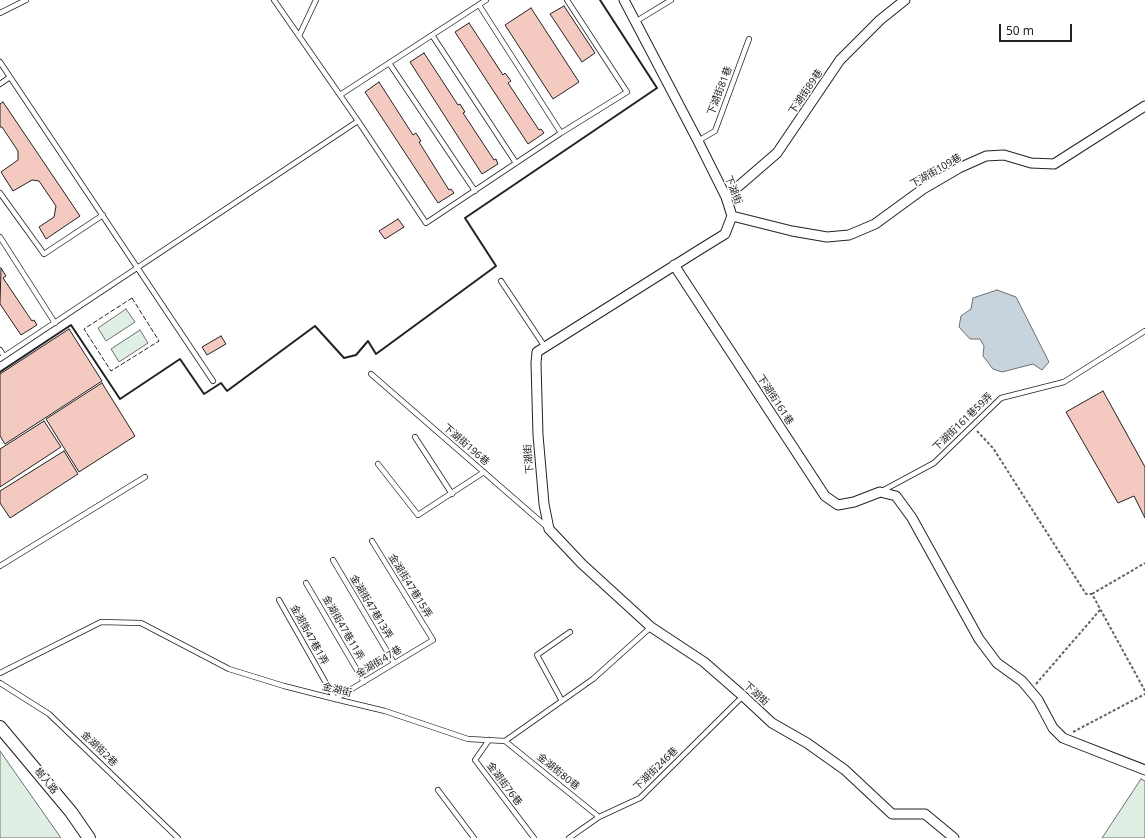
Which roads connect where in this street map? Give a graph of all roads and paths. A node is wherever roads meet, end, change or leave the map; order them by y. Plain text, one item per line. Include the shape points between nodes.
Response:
1 (26, 0) edge
2 (274, 0) edge
3 (316, 0) edge
4 (486, 0) edge
5 (567, 0) edge
6 (624, 0) edge
7 (671, 0) edge
8 (905, 0) edge
9 (479, 4) junction
10 (0, 13) edge
11 (635, 22) junction
12 (432, 35) junction
13 (299, 36) junction
14 (749, 39) dead end
15 (0, 62) edge
16 (389, 63) junction
17 (10, 77) junction
18 (0, 84) edge
19 (340, 95) junction
20 (1145, 106) edge
21 (358, 122) junction
22 (561, 134) junction
23 (698, 141) junction
24 (516, 164) junction
25 (475, 191) junction
26 (0, 193) edge
27 (726, 197) junction
28 (103, 216) junction
29 (732, 216) junction
30 (0, 237) edge
31 (674, 265) junction
32 (138, 268) junction
33 (501, 281) dead end
34 (55, 323) junction
35 (1145, 331) edge
36 (545, 347) junction
37 (0, 350) edge
38 (2, 358) edge
39 (372, 374) dead end
40 (213, 381) dead end
41 (972, 425) junction
42 (415, 438) dead end
43 (378, 464) dead end
44 (484, 472) junction
45 (145, 477) dead end
46 (880, 492) junction
47 (452, 494) junction
48 (549, 529) junction
49 (372, 541) dead end
50 (333, 560) dead end
51 (1145, 563) edge
52 (0, 566) edge
53 (306, 583) dead end
54 (1092, 594) junction
55 (279, 600) dead end
56 (1100, 609) junction
57 (651, 627) junction
58 (570, 632) dead end
59 (433, 640) joint
60 (394, 663) junction
61 (0, 673) edge
62 (364, 682) junction
63 (0, 683) edge
64 (1030, 690) junction
65 (1145, 690) edge
66 (743, 696) junction
67 (335, 699) junction
68 (562, 701) junction
69 (0, 726) edge
70 (1063, 738) junction
71 (489, 740) junction
72 (506, 741) junction
73 (1145, 770) edge
74 (438, 790) dead end
75 (599, 817) junction
76 (88, 838) edge
77 (178, 838) edge
78 (474, 838) edge
79 (534, 838) edge
80 (569, 838) edge
81 (954, 838) edge

1 - 10 lane
2 - 13 lane
3 - 13 lane
4 - 9 lane
5 - 22 lane via 627,92
6 - 11 street, 下湖街
7 - 11 lane
8 - 27 street, 下湖街89巷 via 880,20 840,60 777,153
9 - 12 lane
9 - 22 lane
11 - 23 street, 下湖街
12 - 16 lane
12 - 24 lane
13 - 19 lane
14 - 23 lane, 下湖街81巷 via 715,131
15 - 17 lane
16 - 19 lane
16 - 25 lane
17 - 18 lane
17 - 28 lane
19 - 21 lane
20 - 29 street, 下湖街109巷 via 1054,164 1030,163 1004,154 986,156 923,189 875,224 849,235 827,237
21 - 25 lane via 426,223
21 - 32 lane
22 - 24 lane
23 - 27 street, 下湖街
24 - 25 lane
26 - 28 lane via 44,254
27 - 29 street, 下湖街
28 - 32 lane
29 - 31 street, 下湖街 via 725,234
30 - 34 lane
31 - 36 street, 下湖街
31 - 46 street, 下湖街161巷 via 824,496 838,505
32 - 34 lane
32 - 40 lane
33 - 36 lane
34 - 38 lane
35 - 41 lane, 下湖街161巷59弄 via 1064,382 1001,398
36 - 48 street, 下湖街 via 537,352 537,392 544,504
37 - 38 lane
39 - 44 lane, 下湖街196巷
41 - 46 lane, 下湖街161巷59弄 via 934,463
41 - 54 path via 993,448 1086,594
42 - 47 lane
43 - 47 lane via 418,516
44 - 47 lane
44 - 48 lane, 下湖街196巷
45 - 52 lane
46 - 64 street via 896,496 912,518 979,639 997,663
48 - 57 street, 下湖街 via 582,564
49 - 59 lane, 金湖街47巷15弄
50 - 60 lane, 金湖街47巷13弄
51 - 54 path
53 - 62 lane, 金湖街47巷11弄
54 - 56 path
55 - 67 lane, 金湖街47巷1弄
56 - 64 path
56 - 65 path
57 - 66 street, 下湖街 via 704,662
57 - 68 lane via 593,679
58 - 68 lane via 537,655
59 - 60 lane, 金湖街47巷
60 - 62 lane, 金湖街47巷
61 - 67 lane, 金湖街 via 101,622 141,623 229,669
62 - 67 lane, 金湖街47巷
63 - 77 lane, 金湖街2巷 via 49,714
64 - 70 street via 1053,728
65 - 70 path
66 - 75 lane, 下湖街246巷 via 640,798
66 - 81 street, 下湖街 via 772,723 807,743 845,770 892,814 925,814
67 - 71 lane, 金湖街 via 385,711 468,739
68 - 72 lane
69 - 76 street, 樹人路 via 71,812
70 - 73 street
71 - 72 lane, 金湖街
71 - 79 lane, 金湖街76巷 via 475,760
72 - 75 lane, 金湖街80巷
74 - 78 lane
75 - 80 lane, 下湖街246巷

